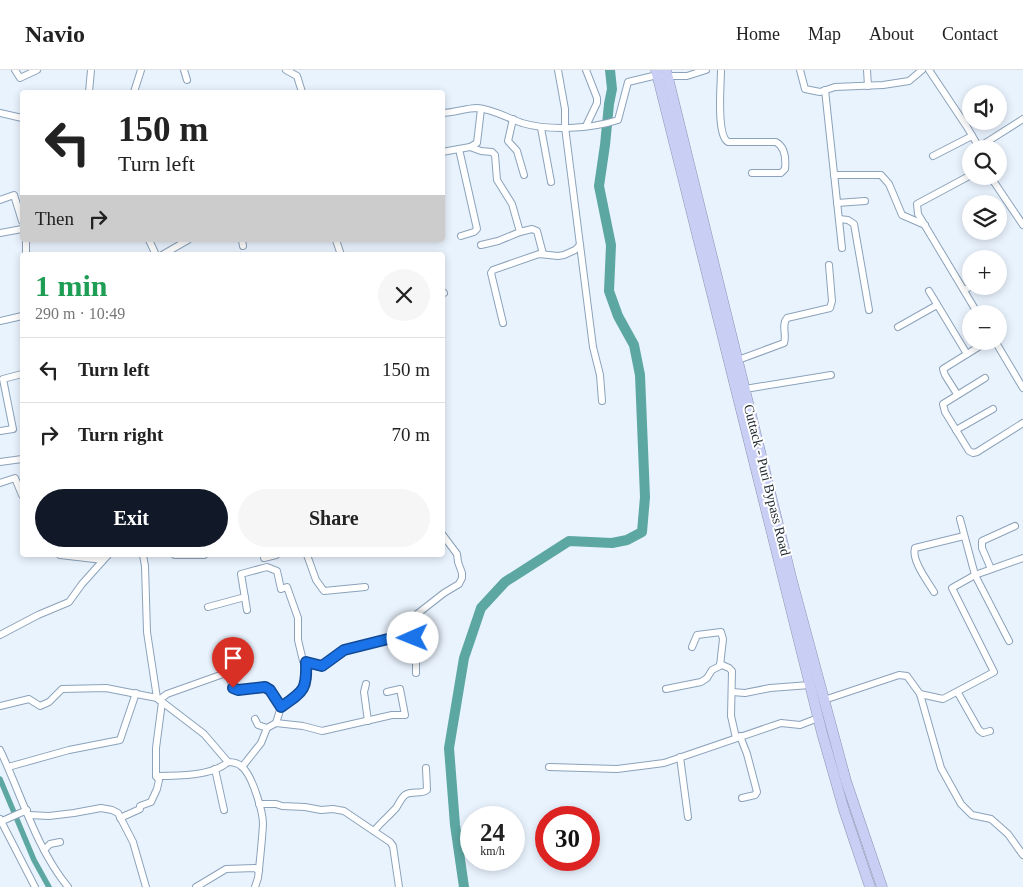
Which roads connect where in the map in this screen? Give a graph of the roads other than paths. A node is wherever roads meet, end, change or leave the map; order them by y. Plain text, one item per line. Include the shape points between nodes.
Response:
1 (15, 70) edge
2 (37, 70) edge
3 (91, 70) edge
4 (141, 70) edge
5 (184, 70) edge
6 (286, 70) edge
7 (558, 70) edge
8 (586, 70) edge
9 (706, 70) edge
10 (722, 70) edge
11 (800, 70) edge
12 (867, 70) edge
13 (922, 70) edge
14 (929, 70) edge
15 (662, 73) edge
16 (187, 80) dead end
17 (868, 86) junction
18 (89, 90) edge
19 (135, 90) edge
20 (302, 90) edge
21 (825, 90) junction
22 (481, 109) junction
23 (0, 113) edge
24 (445, 113) edge
25 (20, 118) edge
26 (513, 119) junction
27 (1023, 120) edge
28 (588, 126) junction
29 (565, 127) junction
30 (541, 128) junction
31 (972, 136) junction
32 (974, 140) edge
33 (992, 140) edge
34 (470, 147) junction
35 (458, 149) junction
36 (445, 151) edge
37 (933, 156) dead end
38 (752, 173) dead end
39 (524, 175) dead end
40 (834, 175) junction
41 (962, 180) edge
42 (551, 182) dead end
43 (996, 185) edge
44 (0, 200) edge
45 (865, 201) dead end
46 (837, 203) junction
47 (20, 214) edge
48 (839, 219) junction
49 (925, 225) junction
50 (1023, 225) edge
51 (20, 229) edge
52 (520, 232) junction
53 (0, 233) edge
54 (461, 236) dead end
55 (185, 242) edge
56 (481, 245) dead end
57 (580, 245) junction
58 (842, 248) dead end
59 (167, 252) edge
60 (544, 254) junction
61 (829, 265) dead end
62 (962, 287) edge
63 (929, 291) dead end
64 (937, 305) junction
65 (869, 310) dead end
66 (20, 316) edge
67 (0, 321) edge
68 (503, 323) dead end
69 (898, 327) dead end
70 (973, 350) edge
71 (1000, 350) edge
72 (967, 354) junction
73 (738, 360) junction
74 (20, 375) edge
75 (831, 375) dead end
76 (985, 378) dead end
77 (1023, 388) edge
78 (745, 389) junction
79 (956, 394) junction
80 (602, 401) dead end
81 (993, 409) dead end
82 (1023, 423) edge
83 (956, 430) junction
84 (0, 431) edge
85 (20, 459) edge
86 (0, 462) edge
87 (0, 483) edge
88 (20, 489) edge
89 (960, 519) dead end
90 (1015, 526) dead end
91 (964, 536) junction
92 (445, 538) edge
93 (106, 557) edge
94 (143, 557) edge
95 (263, 557) edge
96 (308, 557) edge
97 (1023, 558) edge
98 (267, 567) junction
99 (991, 569) junction
100 (975, 575) junction
101 (365, 587) dead end
102 (934, 592) dead end
103 (245, 598) junction
104 (208, 607) dead end
105 (247, 610) dead end
106 (412, 633) junction
107 (0, 635) edge
108 (1009, 641) dead end
109 (692, 647) dead end
110 (306, 662) junction
111 (720, 664) junction
112 (416, 673) dead end
113 (366, 684) dead end
114 (810, 685) junction
115 (666, 689) dead end
116 (387, 692) dead end
117 (732, 692) junction
118 (136, 693) junction
119 (958, 693) junction
120 (920, 694) junction
121 (159, 700) junction
122 (824, 700) junction
123 (0, 706) edge
124 (281, 707) junction
125 (818, 718) junction
126 (255, 719) dead end
127 (368, 721) junction
128 (276, 723) junction
129 (266, 728) junction
130 (990, 731) dead end
131 (738, 737) junction
132 (0, 750) edge
133 (680, 757) junction
134 (228, 762) junction
135 (8, 767) junction
136 (242, 767) junction
137 (549, 767) dead end
138 (426, 768) dead end
139 (215, 769) junction
140 (156, 776) junction
141 (742, 798) dead end
142 (259, 804) junction
143 (224, 810) dead end
144 (28, 813) junction
145 (688, 817) dead end
146 (120, 818) junction
147 (0, 821) edge
148 (374, 831) junction
149 (60, 842) dead end
150 (44, 850) junction
151 (1023, 855) edge
152 (259, 871) junction
153 (35, 887) edge
154 (68, 887) edge
155 (146, 887) edge
156 (196, 887) edge
157 (255, 887) edge
158 (399, 887) edge
159 (870, 887) edge
160 (882, 887) edge

1 - 2 street via 20,78
3 - 18 street
4 - 19 street
5 - 16 street
6 - 20 street via 299,79
7 - 29 street
8 - 28 street via 597,98
9 - 15 street via 687,76
10 - 38 street via 724,140 776,142 785,154 785,168 781,173
11 - 21 street via 806,89
12 - 17 street
13 - 17 street via 909,81
14 - 31 street
15 - 28 street via 628,82 618,120
15 - 73 highway, Cuttack - Puri Bypass Road
15 - 114 highway, Cuttack - Puri Bypass Road
17 - 21 street
21 - 40 street
22 - 24 street
22 - 26 street
22 - 34 street via 477,143
23 - 25 street
26 - 30 street
26 - 39 street via 508,141 517,151
27 - 33 street
28 - 29 street
29 - 30 street
29 - 57 street
30 - 42 street
31 - 32 street
31 - 37 street
34 - 35 street
34 - 52 street via 495,155 497,180 512,204
35 - 36 street
35 - 54 street via 477,229
40 - 46 street
40 - 49 street via 881,175 904,217
41 - 49 street via 917,204 918,214
43 - 50 street
44 - 47 street via 14,195
45 - 46 street
46 - 48 street
48 - 58 street
48 - 65 street via 854,224
49 - 62 street
51 - 53 street
52 - 56 street
52 - 60 street via 537,230
55 - 59 street
57 - 60 street via 564,255
57 - 80 street
60 - 68 street via 491,273
61 - 73 street via 830,308 788,318 784,324 784,343
63 - 64 street
64 - 69 street
64 - 72 street
66 - 67 street
70 - 72 street
71 - 77 street
72 - 79 street via 943,369
73 - 78 highway, Cuttack - Puri Bypass Road
74 - 84 street via 3,379 13,429
75 - 78 street
76 - 79 street
78 - 122 highway, Cuttack - Puri Bypass Road
79 - 83 street via 942,404
81 - 83 street
82 - 83 street via 973,453
85 - 86 street
87 - 88 street via 15,478
89 - 91 street
90 - 99 street via 982,541
91 - 100 street
91 - 102 street via 915,548 914,555
92 - 106 street via 457,554 462,578 459,584 412,618
93 - 107 street via 69,602
94 - 121 street via 147,632
95 - 98 street
96 - 101 street via 324,591
97 - 99 street
98 - 103 street via 241,574
98 - 110 street via 277,570 280,589 287,587 298,618 298,640
99 - 100 street
100 - 108 street
100 - 119 street via 952,588 994,672
103 - 104 street
103 - 105 street
106 - 110 street via 344,650 322,666
106 - 112 street via 416,647
109 - 111 street via 697,635 721,632
110 - 124 street via 306,681 298,695
111 - 115 street via 701,682
111 - 117 street via 731,669
113 - 127 street
114 - 117 street
114 - 125 highway, Cuttack - Puri Bypass Road
116 - 127 street via 400,689 405,714
117 - 131 street via 731,716
118 - 121 street
118 - 123 street via 106,688 62,689 40,706 29,699
118 - 135 street via 120,740
119 - 120 street via 943,699
119 - 130 street via 980,730 983,733
120 - 122 street via 903,674
120 - 151 street via 941,768 960,804 972,815 991,819 1008,834
121 - 124 street via 167,694 226,673 235,690 268,688
121 - 134 street via 204,734
121 - 140 street
122 - 160 highway, Cuttack - Puri Bypass Road via 846,781
124 - 128 street
125 - 131 street via 800,725 781,723
125 - 159 highway, Cuttack - Puri Bypass Road
126 - 129 street via 258,725
127 - 128 street via 322,730
128 - 129 street
129 - 136 street via 261,743
131 - 133 street
131 - 141 street via 747,754 757,794
132 - 135 street
133 - 137 street via 664,763 617,769
133 - 145 street
134 - 136 street
134 - 139 street
135 - 144 street
136 - 142 street via 251,780
138 - 148 street via 428,790 404,795
139 - 140 street via 178,776
139 - 143 street
140 - 146 street via 159,780 152,802
142 - 148 street via 338,810
142 - 152 street via 263,823
144 - 146 street via 49,816 101,808 118,813
144 - 147 street
144 - 150 street
146 - 155 street via 137,854
147 - 153 street
148 - 158 street via 393,846
149 - 150 street via 50,844
150 - 154 street
152 - 156 street via 255,868 226,869
152 - 157 street

